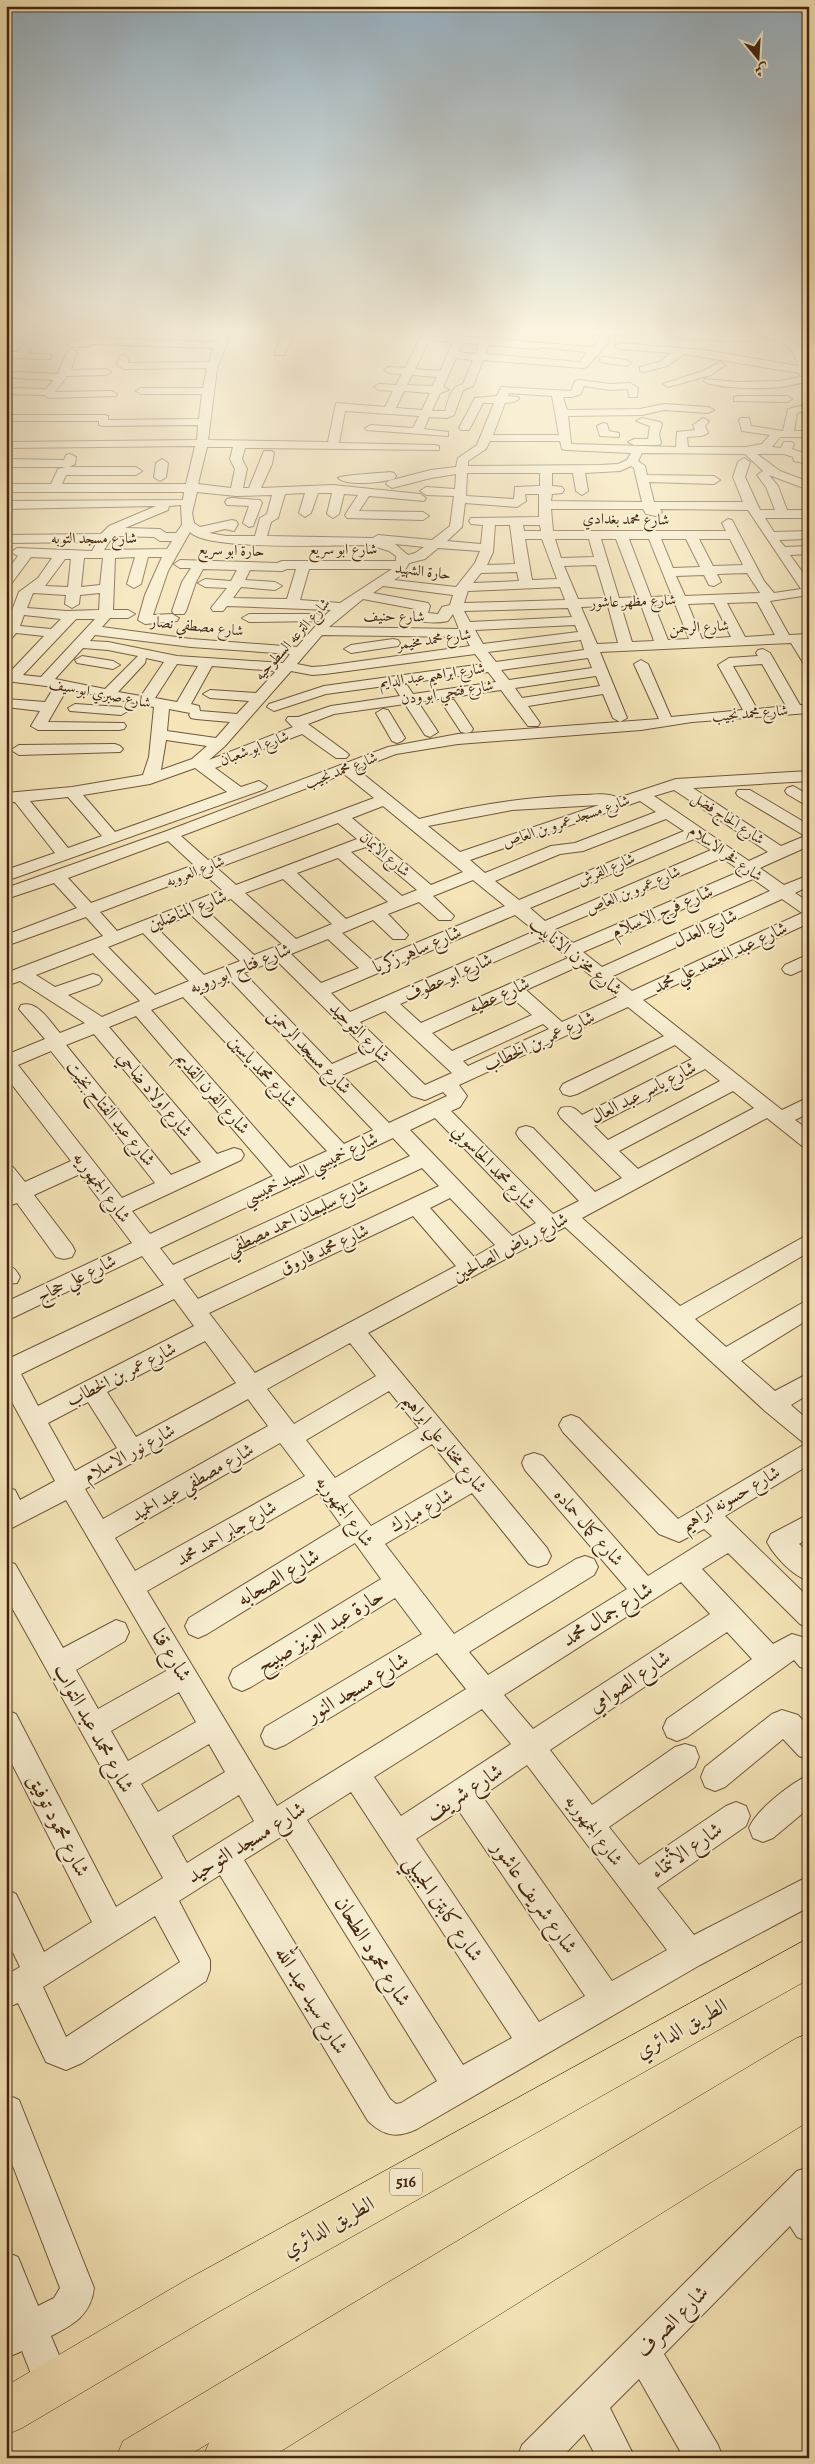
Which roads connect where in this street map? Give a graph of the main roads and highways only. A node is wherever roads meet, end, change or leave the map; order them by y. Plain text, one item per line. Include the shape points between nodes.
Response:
1 (809, 1957) edge
2 (809, 2052) edge
3 (809, 2098) edge
4 (6, 2412) edge
5 (140, 2458) edge
6 (226, 2458) edge

1 - 4 highway, الطريق الدائري / 516 via 204,2295
2 - 5 highway
3 - 6 highway

